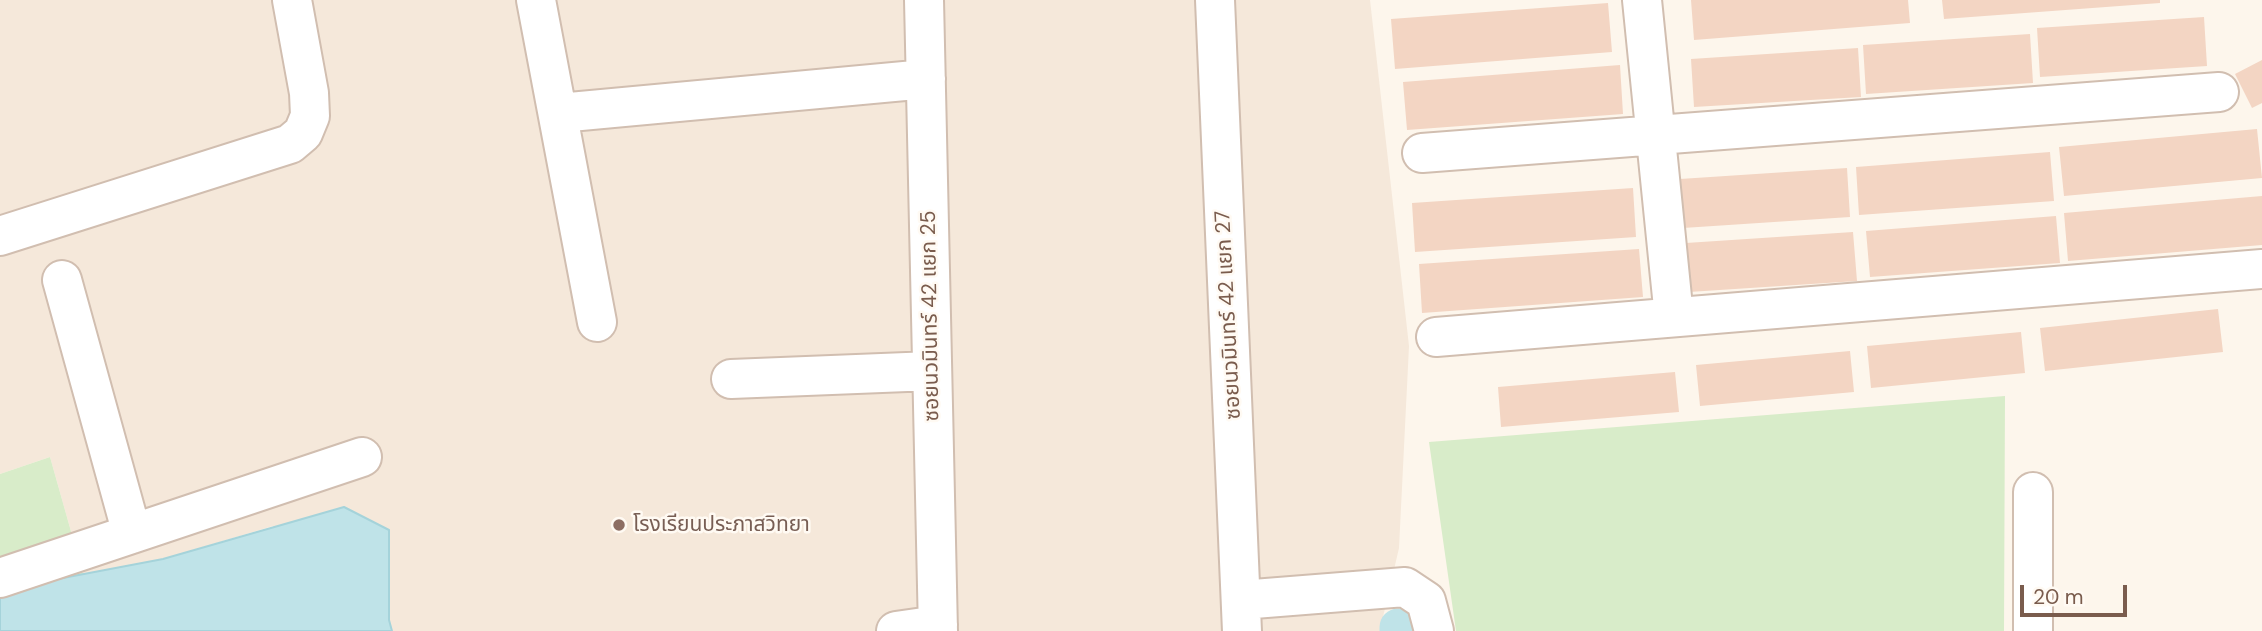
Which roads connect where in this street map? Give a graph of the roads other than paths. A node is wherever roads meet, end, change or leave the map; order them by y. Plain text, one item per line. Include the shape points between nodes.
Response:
1 (292, 0) edge
2 (536, 0) edge
3 (924, 0) edge
4 (1214, 0) edge
5 (1642, 0) edge
6 (926, 79) junction
7 (2219, 92) dead end
8 (559, 113) junction
9 (1656, 135) junction
10 (1422, 153) dead end
11 (0, 236) edge
12 (2262, 269) edge
13 (62, 280) dead end
14 (1674, 317) junction
15 (597, 322) dead end
16 (1436, 337) dead end
17 (932, 371) junction
18 (731, 379) dead end
19 (362, 457) dead end
20 (2033, 492) dead end
21 (132, 534) junction
22 (0, 578) edge
23 (1242, 615) edge
24 (938, 628) edge
25 (896, 631) edge
26 (1434, 631) edge
27 (2033, 631) edge

1 - 11 street via 310,116 303,132 290,144
2 - 8 street
3 - 6 street, ซอยนวมินทร์ 42 แยก 25
4 - 23 street, ซอยนวมินทร์ 42 แยก 27
5 - 9 street
6 - 8 street
6 - 17 street, ซอยนวมินทร์ 42 แยก 25
7 - 9 street
8 - 15 street
9 - 10 street
9 - 14 street
12 - 14 street
13 - 21 street
14 - 16 street
17 - 18 street
17 - 24 street, ซอยนวมินทร์ 42 แยก 25
19 - 21 street
20 - 27 street
21 - 22 street
23 - 26 street via 1405,587 1426,601
24 - 25 street

